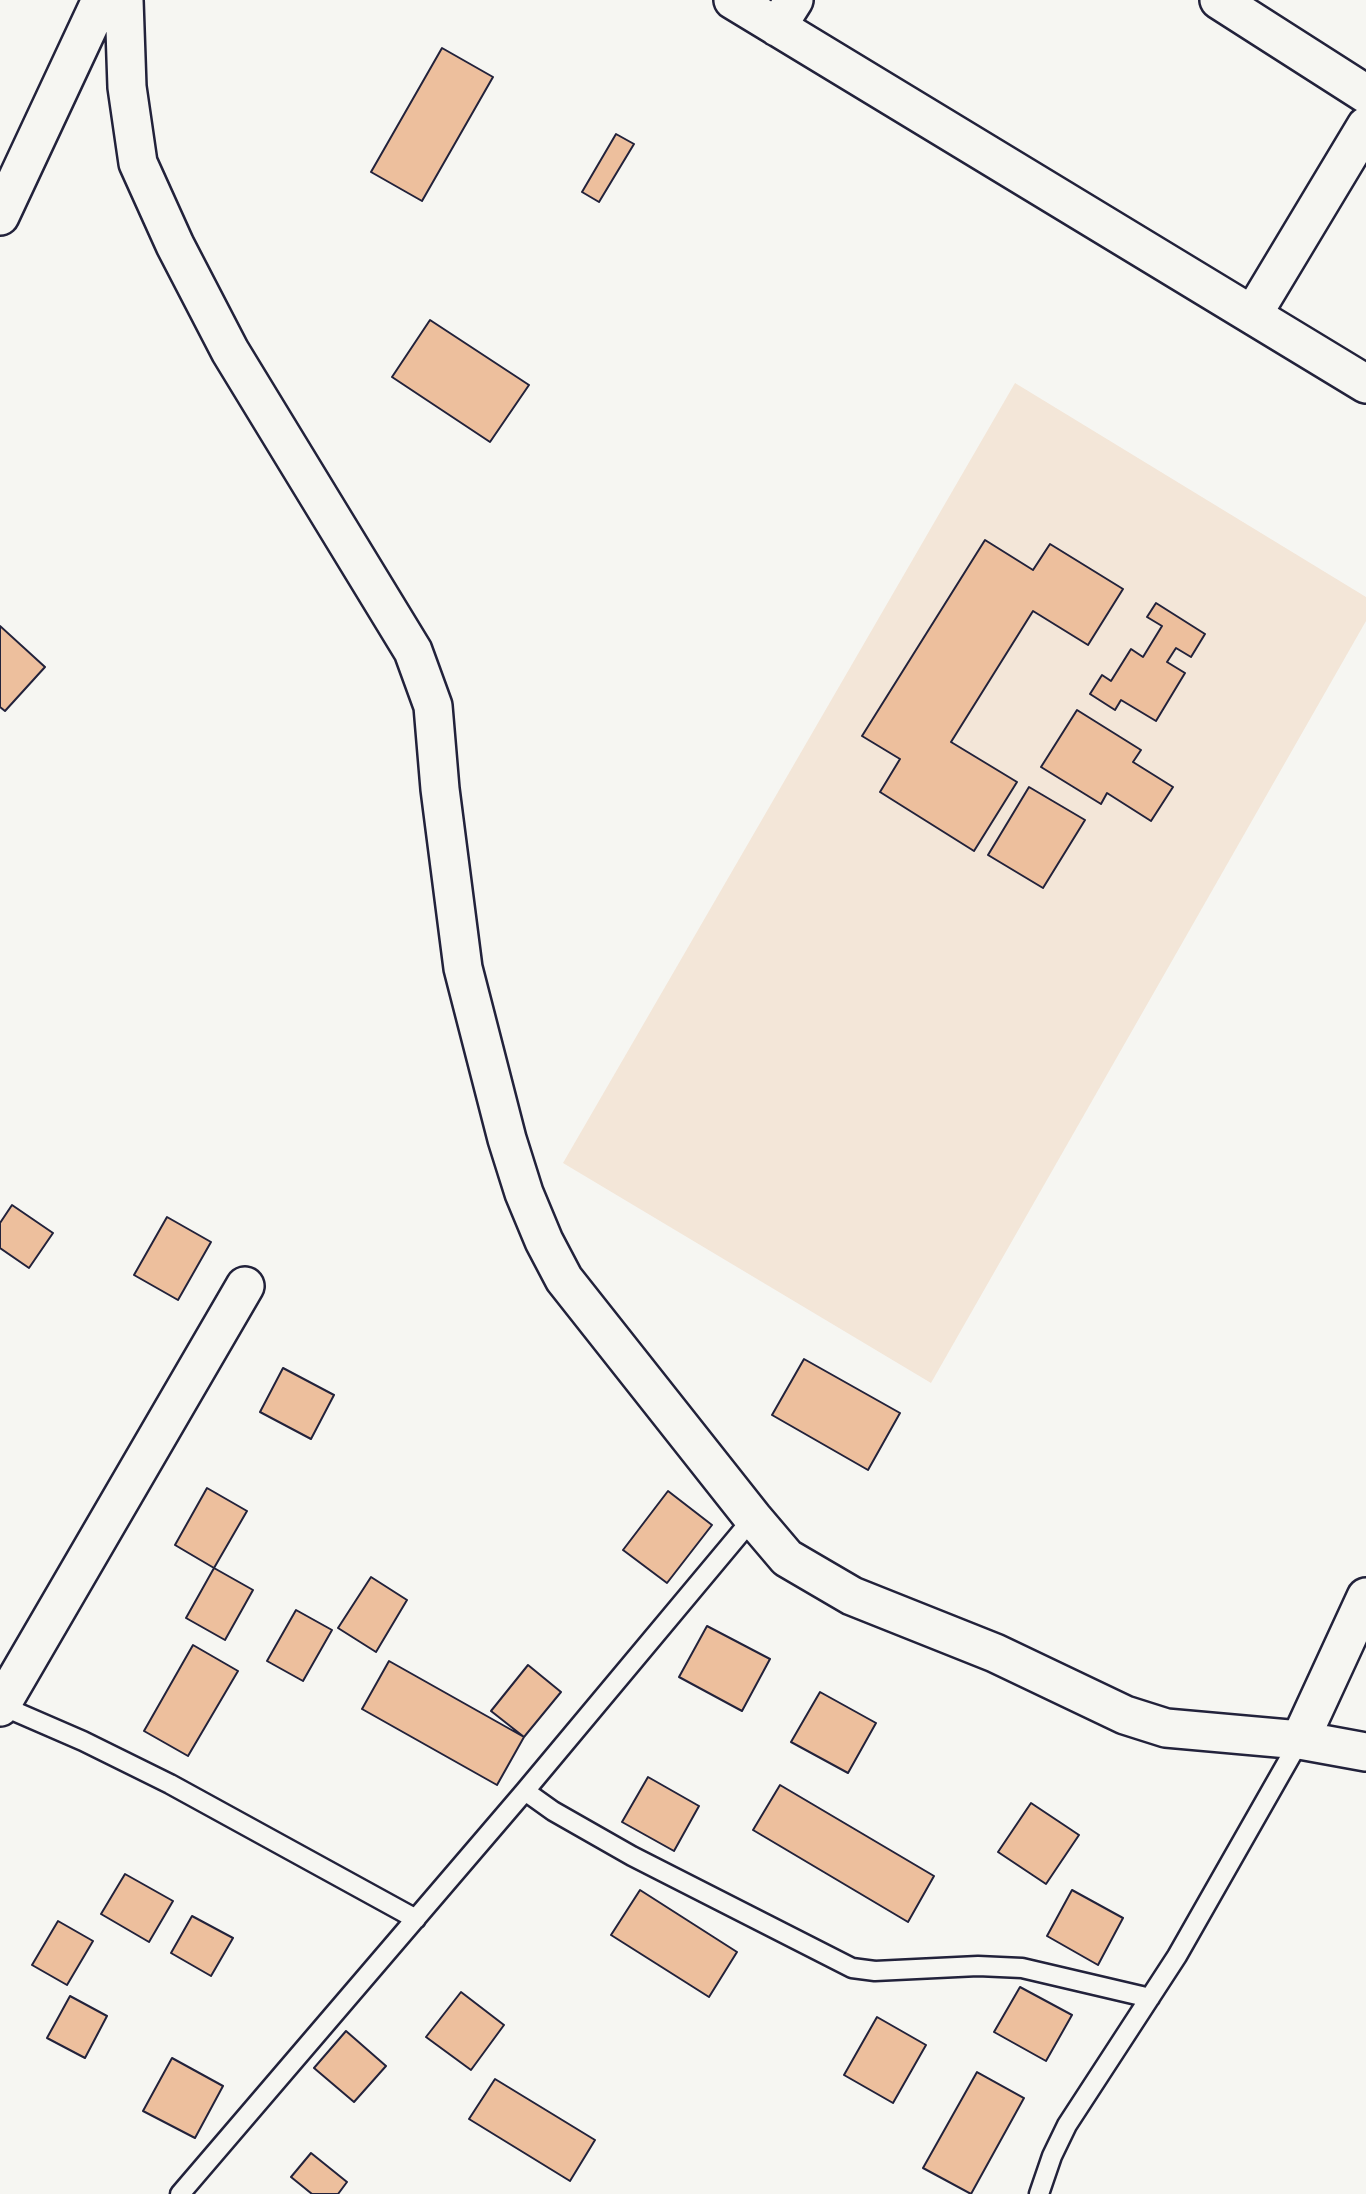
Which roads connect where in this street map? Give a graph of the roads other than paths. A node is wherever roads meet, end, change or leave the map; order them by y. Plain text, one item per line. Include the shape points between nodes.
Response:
1 (101, 0) edge
2 (124, 0) edge
3 (733, 0) edge
4 (1219, 0) edge
5 (786, 13) edge
6 (1366, 94) edge
7 (1366, 126) edge
8 (0, 216) edge
9 (1253, 314) junction
10 (1366, 384) edge
11 (245, 1286) dead end
12 (752, 1518) junction
13 (1366, 1597) edge
14 (0, 1706) edge
15 (1300, 1740) junction
16 (1366, 1752) edge
17 (525, 1791) junction
18 (416, 1919) junction
19 (1150, 1998) junction
20 (180, 2194) edge
21 (1039, 2194) edge

1 - 8 street
2 - 12 street via 127,87 138,163 230,351 413,651 433,706 463,968 529,1205 564,1279
3 - 5 street
4 - 6 street
5 - 9 street
7 - 9 street
9 - 10 street
11 - 14 street
12 - 15 street via 787,1558 852,1596 995,1653 1125,1715 1166,1728
12 - 17 lane
13 - 15 street
14 - 18 lane via 170,1784
15 - 16 street
15 - 19 lane
17 - 18 lane
17 - 19 lane via 632,1856 852,1968 1022,1968
18 - 20 lane
19 - 21 lane via 1067,2125

